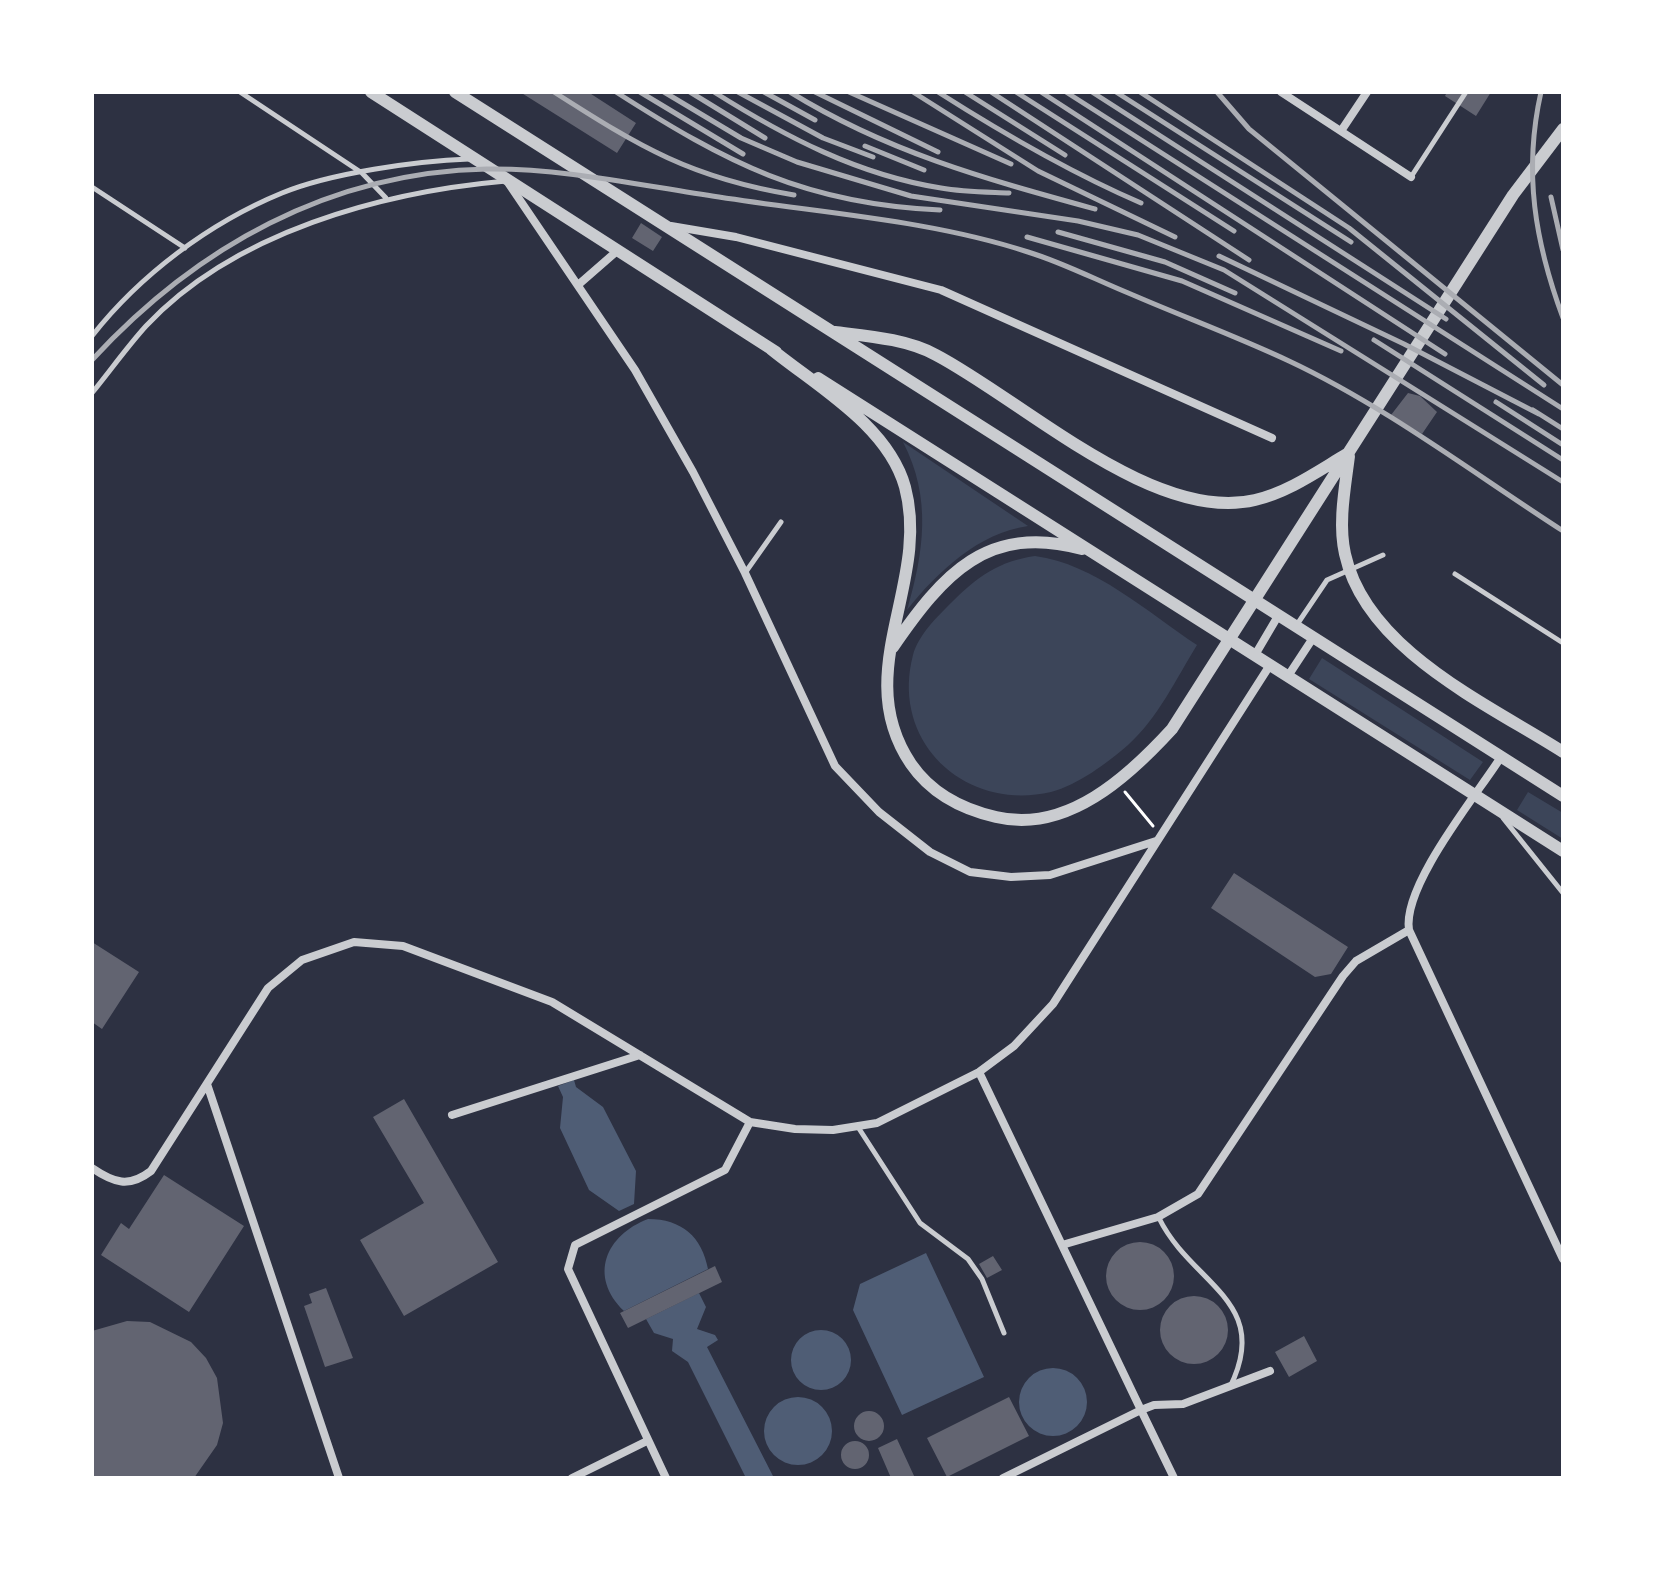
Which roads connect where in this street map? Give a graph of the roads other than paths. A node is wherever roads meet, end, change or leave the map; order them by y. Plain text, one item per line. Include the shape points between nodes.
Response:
1 (240, 92) edge
2 (371, 92) edge
3 (455, 92) edge
4 (1281, 92) edge
5 (1367, 92) edge
6 (1466, 92) edge
7 (1563, 129) edge
8 (1341, 131) junction
9 (474, 158) junction
10 (362, 173) junction
11 (1411, 177) joint
12 (507, 181) junction
13 (92, 187) edge
14 (386, 198) junction
15 (662, 224) junction
16 (185, 248) junction
17 (617, 251) junction
18 (578, 285) junction
19 (832, 332) junction
20 (92, 336) edge
21 (771, 349) junction
22 (92, 393) edge
23 (1272, 438) dead end
24 (1350, 452) junction
25 (781, 522) dead end
26 (1096, 553) junction
27 (1383, 555) dead end
28 (745, 573) junction
29 (1455, 574) dead end
30 (1278, 616) junction
31 (1295, 627) junction
32 (1313, 638) junction
33 (1563, 643) edge
34 (891, 649) junction
35 (1255, 655) junction
36 (1270, 665) junction
37 (1288, 676) junction
38 (1563, 752) edge
39 (1501, 757) junction
40 (1476, 795) junction
41 (1563, 796) edge
42 (1495, 808) junction
43 (1159, 838) junction
44 (1563, 851) edge
45 (1563, 893) edge
46 (1409, 930) junction
47 (640, 1055) junction
48 (979, 1072) junction
49 (207, 1084) junction
50 (452, 1115) dead end
51 (750, 1122) junction
52 (858, 1126) junction
53 (92, 1168) edge
54 (1158, 1217) junction
55 (1062, 1245) junction
56 (1563, 1259) edge
57 (1004, 1333) dead end
58 (1270, 1371) dead end
59 (1229, 1387) junction
60 (1141, 1410) junction
61 (647, 1441) junction
62 (339, 1478) edge
63 (572, 1478) edge
64 (666, 1478) edge
65 (1003, 1478) edge
66 (1174, 1478) edge

1 - 10 lane
2 - 9 street
3 - 15 street
4 - 8 street
5 - 8 street
6 - 11 lane
7 - 24 street via 1513,195
8 - 11 street
9 - 10 lane
9 - 12 street
10 - 14 lane
10 - 16 lane via 283,192
12 - 14 lane
12 - 17 street
12 - 18 street
13 - 16 lane
14 - 22 lane via 294,230 203,279 147,325
15 - 19 street
15 - 23 street via 736,237 941,290
16 - 20 lane via 122,298
17 - 18 street
17 - 21 street
18 - 28 street via 635,370
19 - 24 street via 933,353 1142,482 1182,497 1253,500 1285,490
19 - 30 street
21 - 26 street
21 - 34 street via 866,426 885,446 904,485 912,531
24 - 34 street via 1172,729 1117,783 1063,812 1001,819 970,811 921,778 889,721 885,693
24 - 38 street via 1342,520 1345,555 1360,594 1387,633 1429,668
25 - 28 lane
26 - 34 street via 1034,540 991,549 946,582
26 - 35 street
27 - 31 lane via 1327,580
28 - 43 street via 835,766 879,812 930,852 970,872 1050,875
29 - 33 lane
30 - 31 street
30 - 35 street
31 - 32 street
32 - 37 street
32 - 39 street
35 - 36 street
36 - 37 street
36 - 43 street
37 - 40 street
39 - 40 street
39 - 41 street
40 - 42 street
40 - 46 street via 1420,881 1407,916
42 - 44 street
42 - 45 lane
43 - 48 street via 1053,1004 1014,1046
46 - 54 street via 1350,968 1198,1194
46 - 56 street
47 - 49 street via 552,1002 403,946 354,942 318,952 283,972 253,1008
47 - 50 street
47 - 51 street
48 - 52 street via 877,1123
48 - 55 street
49 - 53 street via 162,1157 138,1181 109,1180
49 - 62 street
51 - 52 street via 795,1129
51 - 61 street via 725,1170 575,1245 568,1269
52 - 57 lane via 920,1223 968,1259
54 - 55 street
54 - 59 lane via 1169,1238 1237,1314 1244,1336 1242,1362
55 - 60 street
58 - 59 street
59 - 60 street via 1183,1404
60 - 65 street
60 - 66 street
61 - 63 street
61 - 64 street

